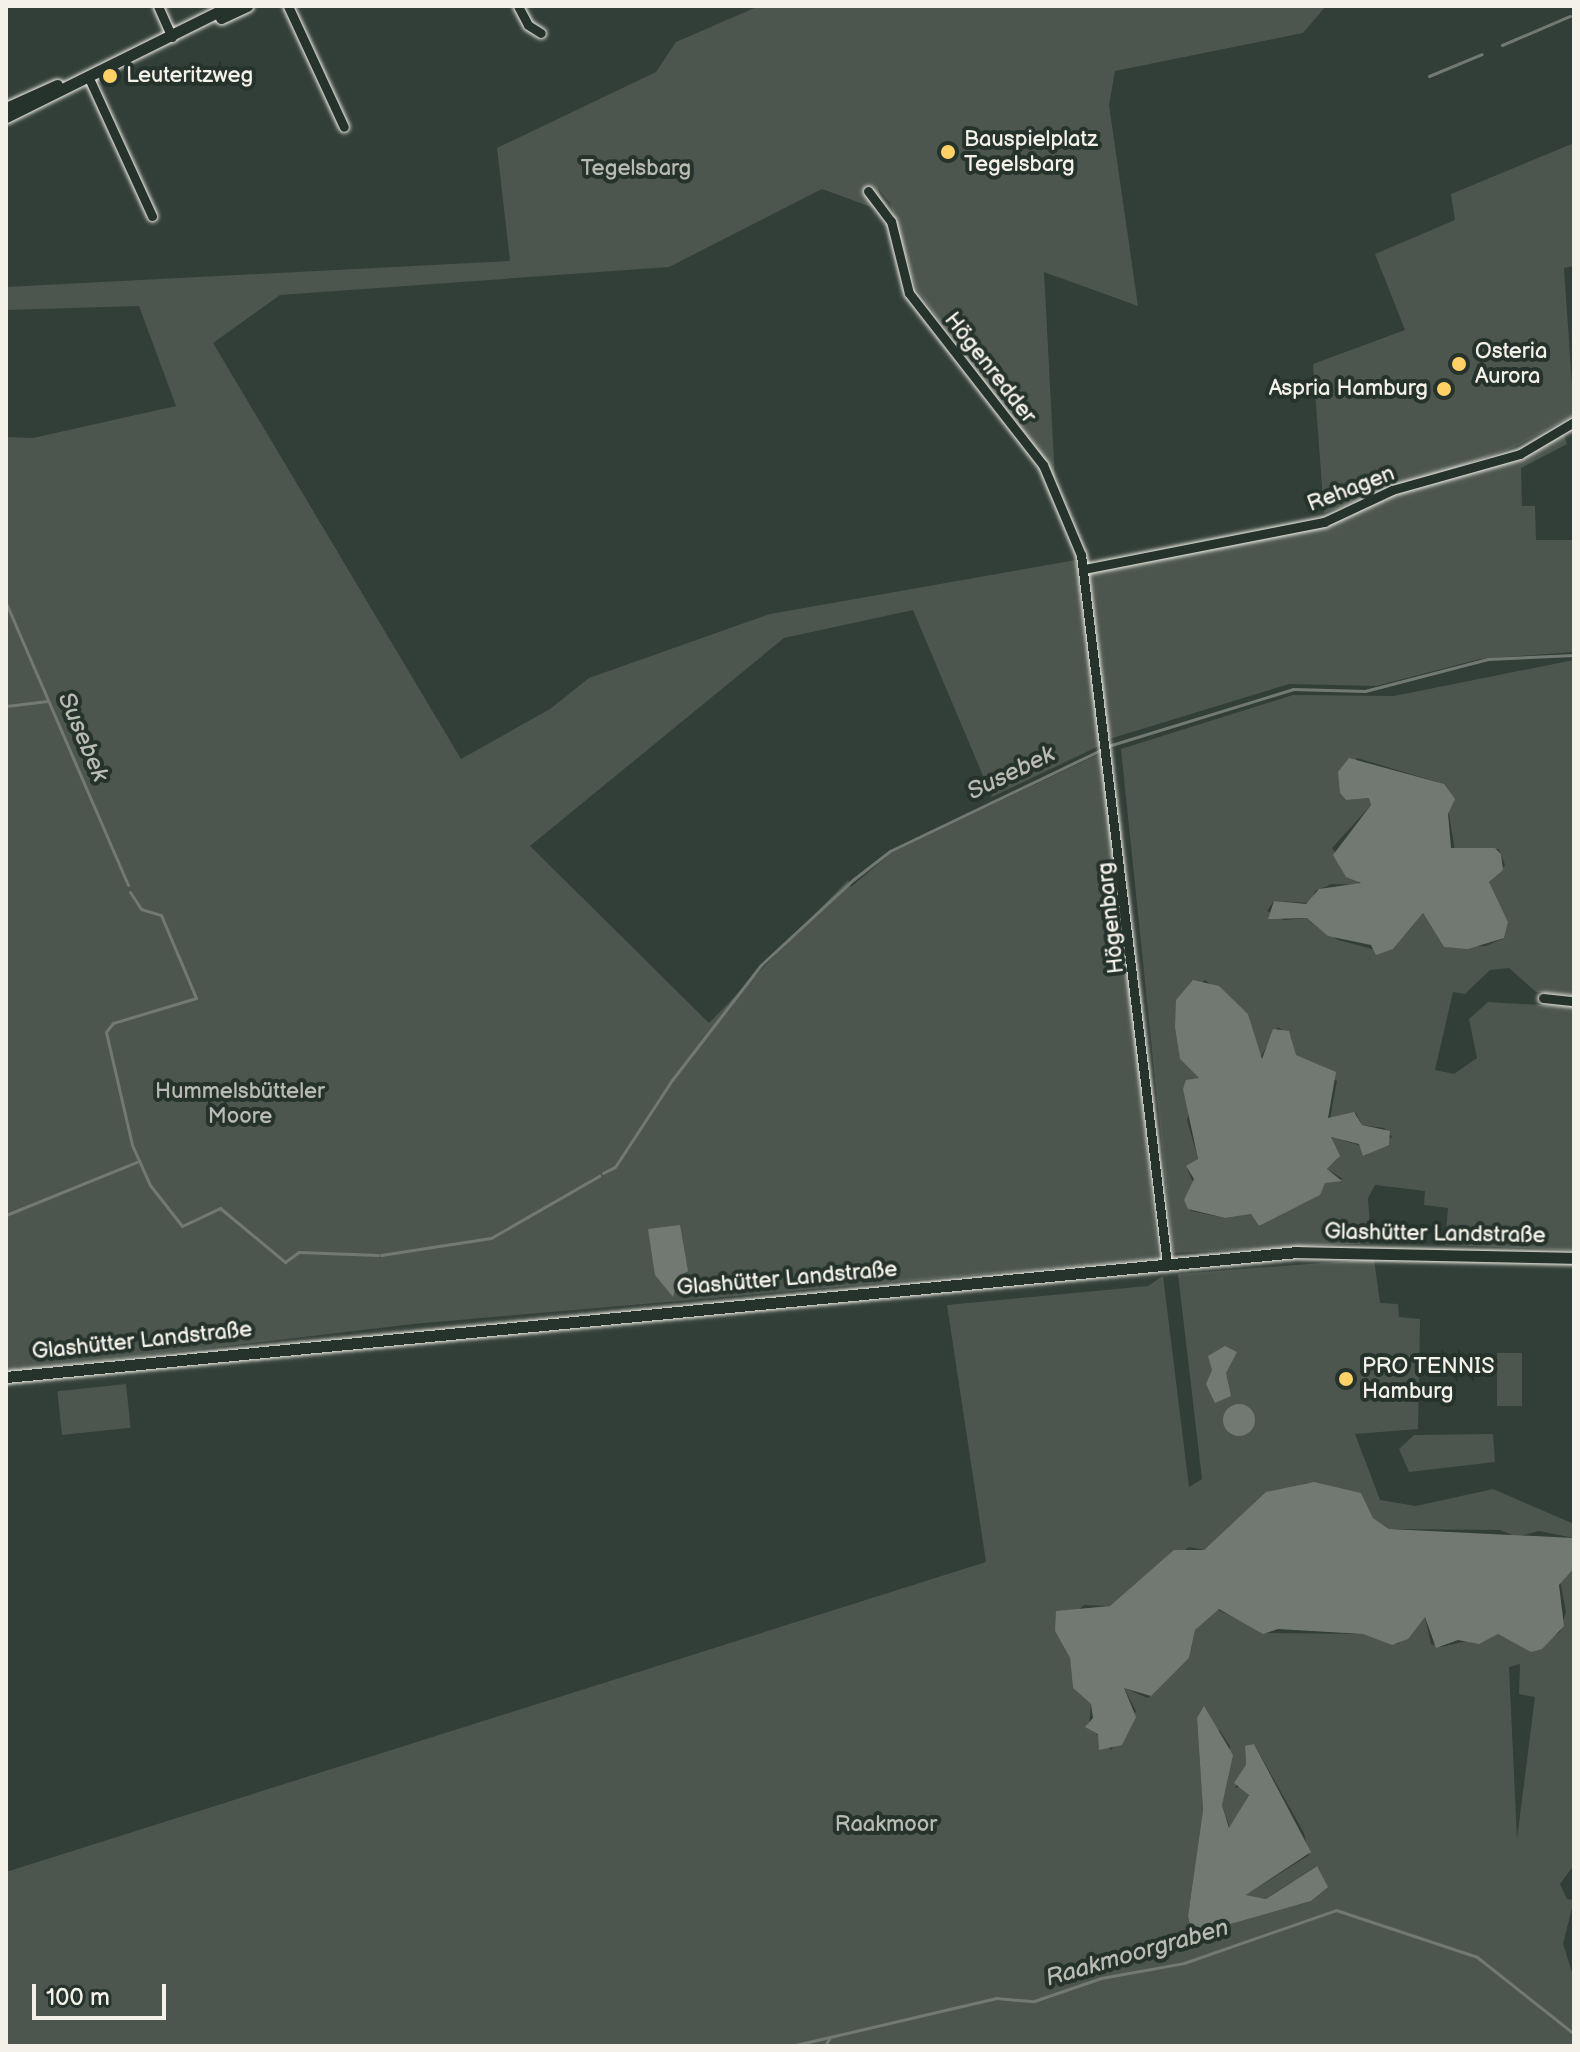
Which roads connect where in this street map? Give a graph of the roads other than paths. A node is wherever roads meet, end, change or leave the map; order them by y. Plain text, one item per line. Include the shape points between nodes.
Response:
1 (158, 6) edge
2 (230, 6) edge
3 (247, 6) edge
4 (288, 6) edge
5 (518, 6) edge
6 (541, 33) dead end
7 (172, 37) junction
8 (88, 76) junction
9 (6, 108) edge
10 (6, 117) edge
11 (344, 127) dead end
12 (868, 191) dead end
13 (152, 216) dead end
14 (1574, 422) edge
15 (1084, 569) junction
16 (1543, 998) dead end
17 (1574, 1001) edge
18 (1574, 1258) edge
19 (1167, 1264) junction
20 (6, 1377) edge

1 - 7 street
2 - 7 street
3 - 7 street
4 - 11 street
5 - 6 street via 528,25
7 - 8 street
8 - 9 street
8 - 10 street
8 - 13 street
12 - 15 street, Högenredder via 891,221 909,293 1043,465
14 - 15 street, Rehagen via 1520,454 1392,490 1324,522
15 - 19 street, Högenbarg
16 - 17 street
18 - 19 street, Glashütter Landstraße via 1380,1250
19 - 20 street, Glashütter Landstraße

